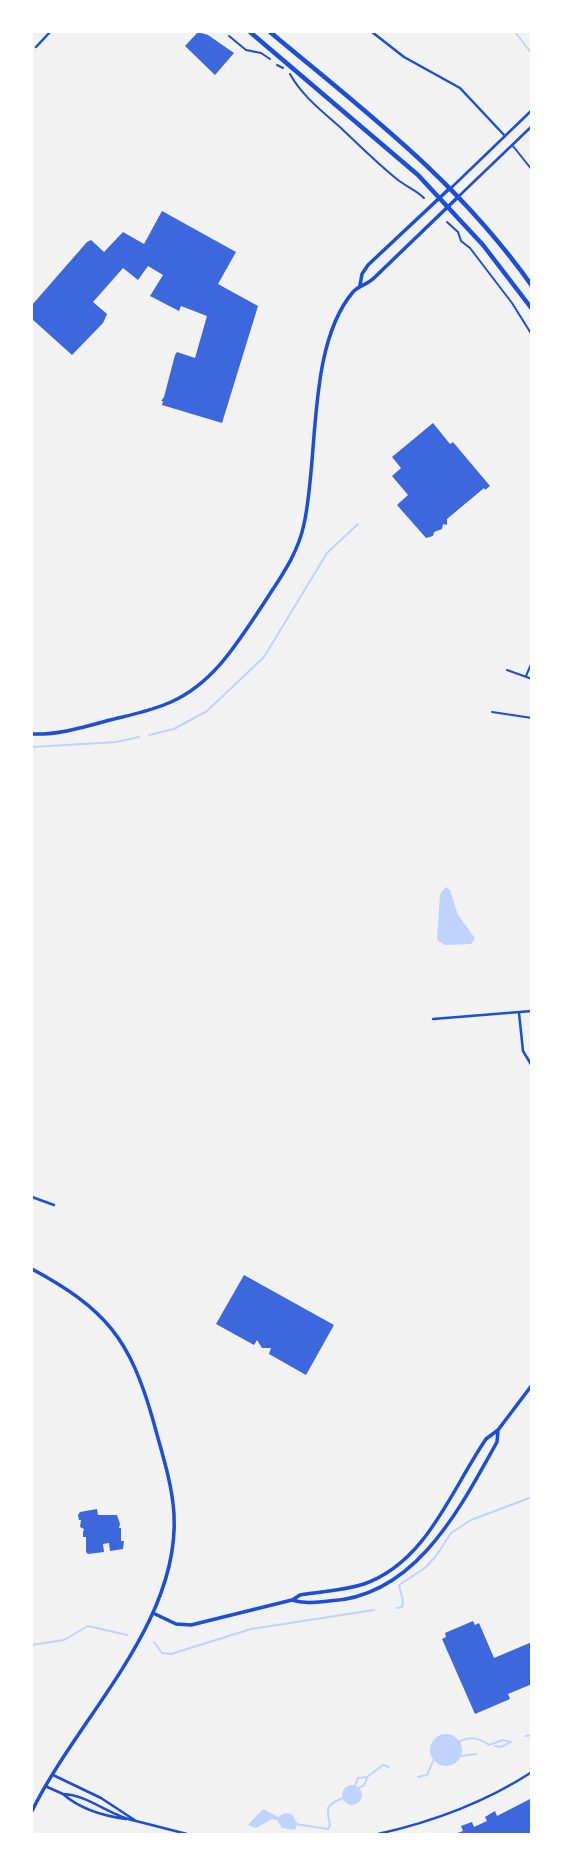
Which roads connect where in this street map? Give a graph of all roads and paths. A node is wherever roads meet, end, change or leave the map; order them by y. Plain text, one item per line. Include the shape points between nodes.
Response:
1 (50, 32) edge
2 (250, 32) edge
3 (270, 32) edge
4 (372, 32) edge
5 (229, 36) dead end
6 (36, 47) dead end
7 (270, 59) dead end
8 (277, 65) dead end
9 (531, 110) edge
10 (531, 126) edge
11 (505, 136) junction
12 (512, 145) junction
13 (531, 170) edge
14 (451, 188) junction
15 (459, 196) junction
16 (440, 197) junction
17 (424, 198) dead end
18 (449, 206) junction
19 (447, 222) dead end
20 (360, 285) junction
21 (531, 286) edge
22 (531, 309) edge
23 (531, 335) edge
24 (531, 662) edge
25 (508, 670) dead end
26 (526, 677) junction
27 (531, 679) edge
28 (492, 712) dead end
29 (531, 718) edge
30 (32, 734) edge
31 (531, 1012) edge
32 (519, 1013) junction
33 (433, 1019) dead end
34 (531, 1066) edge
35 (32, 1197) edge
36 (54, 1205) dead end
37 (32, 1269) edge
38 (531, 1385) edge
39 (498, 1430) junction
40 (292, 1600) junction
41 (153, 1614) junction
42 (531, 1772) edge
43 (51, 1774) junction
44 (45, 1786) junction
45 (32, 1811) edge
46 (136, 1821) junction
47 (187, 1835) edge
48 (378, 1835) edge

1 - 6 street
2 - 16 main road via 403,160
3 - 14 main road
4 - 11 street via 404,57 460,88
5 - 7 path via 246,50
8 - 17 path via 355,144
9 - 11 street
10 - 12 street
11 - 14 street
12 - 13 lane
12 - 15 street
14 - 15 main road
14 - 16 street
15 - 18 street
15 - 21 main road
16 - 18 main road
16 - 20 street via 368,265
18 - 20 street via 374,278
18 - 22 main road
19 - 23 path via 512,303
20 - 30 street via 341,309 327,346 299,541 227,657 202,683 163,706 76,729
24 - 26 lane
25 - 26 lane
26 - 27 lane
28 - 29 lane
31 - 32 street
32 - 33 street
32 - 34 street via 523,1051
35 - 36 street
37 - 41 street via 99,1314 140,1377 174,1513 169,1567
38 - 39 street
39 - 40 street via 485,1439 434,1524 391,1570 366,1584
39 - 40 street via 497,1441 443,1532 411,1567 357,1598
40 - 41 street via 191,1625
41 - 43 street
42 - 48 street via 452,1813
43 - 44 street
43 - 46 street
44 - 45 street
44 - 46 street via 94,1812
46 - 47 street

